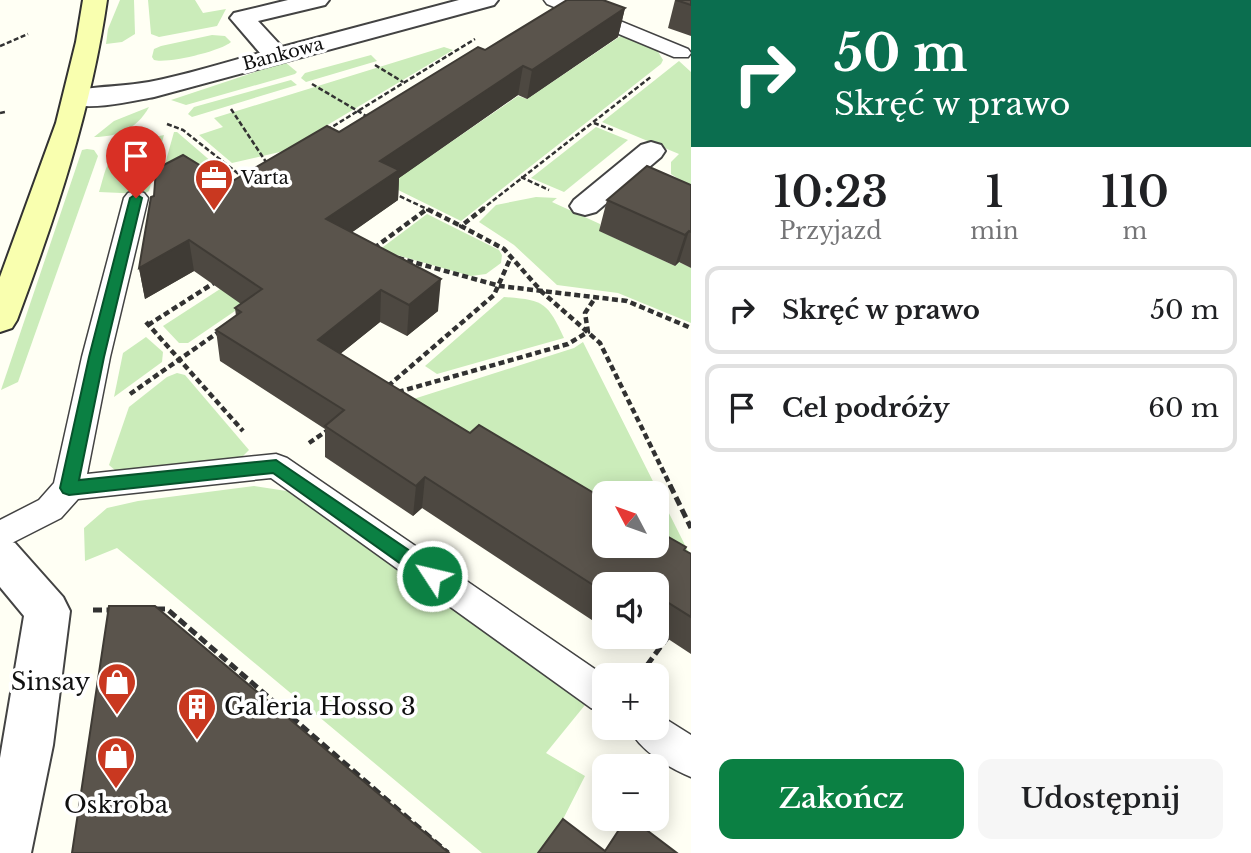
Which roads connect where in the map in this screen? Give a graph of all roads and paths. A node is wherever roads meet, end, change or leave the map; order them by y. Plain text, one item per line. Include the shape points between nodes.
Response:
1 (95, 0) edge
2 (317, 0) edge
3 (486, 0) edge
4 (553, 0) edge
5 (235, 9) edge
6 (28, 34) dead end
7 (484, 34) dead end
8 (0, 46) edge
9 (458, 50) junction
10 (681, 53) joint
11 (469, 54) edge
12 (277, 56) junction
13 (374, 65) dead end
14 (412, 78) junction
15 (404, 82) junction
16 (424, 83) edge
17 (312, 84) dead end
18 (77, 98) junction
19 (231, 109) dead end
20 (356, 112) junction
21 (368, 117) edge
22 (167, 124) dead end
23 (323, 132) edge
24 (268, 166) edge
25 (231, 170) junction
26 (208, 176) edge
27 (246, 180) edge
28 (662, 183) edge
29 (390, 191) edge
30 (136, 198) dead end
31 (585, 206) dead end
32 (427, 209) junction
33 (461, 226) junction
34 (383, 254) edge
35 (511, 257) junction
36 (396, 258) edge
37 (218, 280) edge
38 (115, 283) junction
39 (500, 286) junction
40 (542, 292) junction
41 (596, 298) junction
42 (3, 302) edge
43 (148, 324) junction
44 (691, 328) edge
45 (221, 330) edge
46 (588, 332) junction
47 (96, 357) junction
48 (177, 360) junction
49 (123, 400) dead end
50 (330, 429) edge
51 (276, 466) junction
52 (69, 488) junction
53 (691, 528) edge
54 (0, 536) edge
55 (0, 556) edge
56 (154, 609) edge
57 (114, 610) edge
58 (47, 611) junction
59 (676, 625) edge
60 (648, 663) edge
61 (592, 688) edge
62 (665, 740) edge
63 (691, 758) edge
64 (4, 853) edge
65 (449, 853) edge

1 - 18 street
2 - 5 street
3 - 12 street, Bankowa
4 - 10 lane
5 - 12 street
6 - 8 path
7 - 9 path
9 - 11 path
9 - 14 path
10 - 33 path
12 - 18 street, Bankowa via 154,89
13 - 15 path
14 - 15 path
14 - 16 path
15 - 20 path
17 - 20 path
18 - 42 street via 56,169
19 - 24 path
20 - 21 path
20 - 23 path
22 - 25 path via 183,130
25 - 26 path
25 - 27 path
28 - 31 street via 640,160
29 - 32 path
30 - 38 lane
32 - 33 path
32 - 34 path via 370,251
33 - 35 path
35 - 39 path
35 - 40 path
36 - 39 path
37 - 43 path
38 - 43 path
38 - 47 lane
39 - 40 path
39 - 46 path via 384,393 568,344
40 - 41 path
40 - 46 path
41 - 44 path via 627,301
41 - 46 path via 585,308
43 - 47 path
43 - 48 path
45 - 48 path
46 - 53 path via 600,343
47 - 52 lane
48 - 49 path
48 - 51 path
50 - 51 path
51 - 52 lane
51 - 61 lane
52 - 54 lane via 50,509
55 - 58 street
56 - 65 path via 167,609
57 - 58 path
58 - 64 street via 28,744
59 - 60 path
62 - 63 lane

